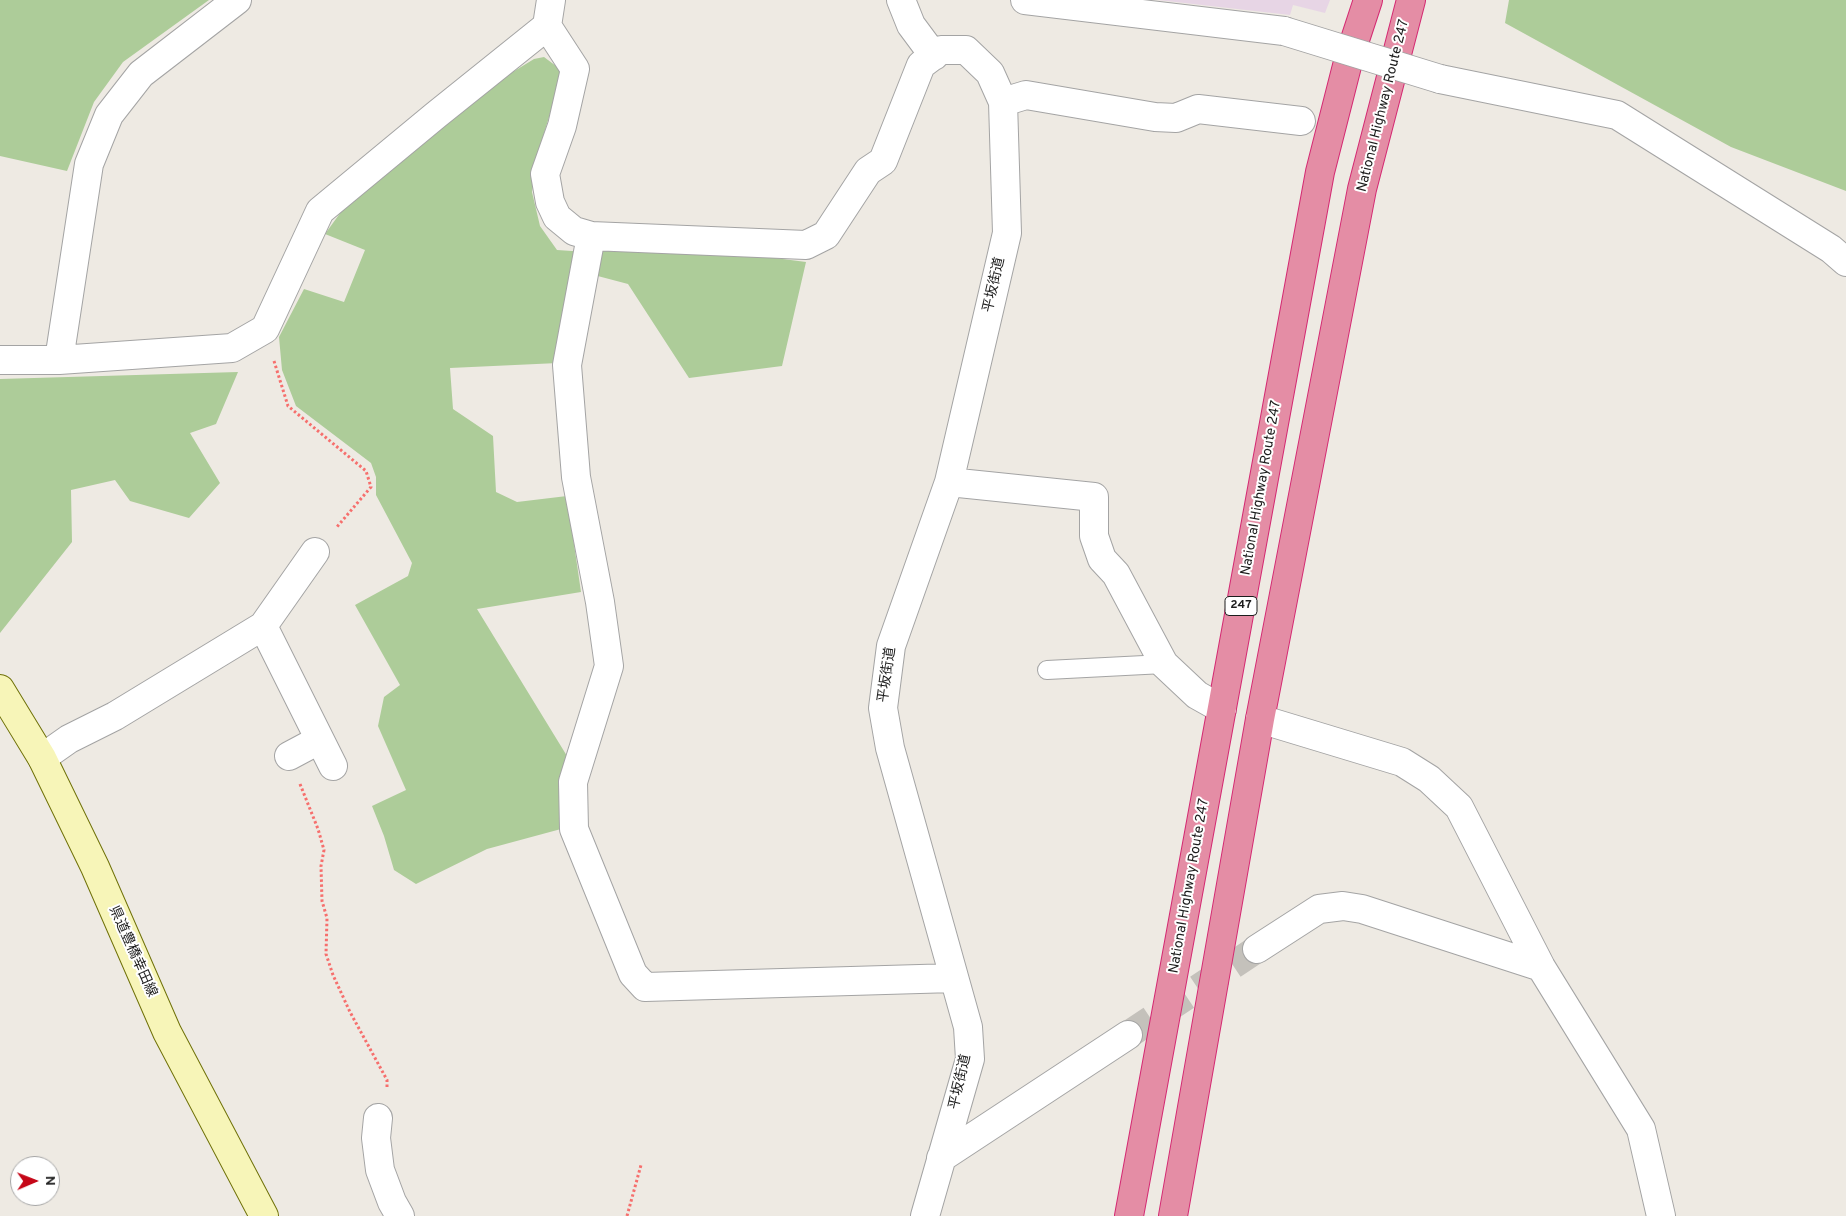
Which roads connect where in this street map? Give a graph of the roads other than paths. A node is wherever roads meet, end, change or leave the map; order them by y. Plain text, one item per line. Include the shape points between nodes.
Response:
1 (237, 0) edge
2 (551, 0) edge
3 (901, 0) edge
4 (1025, 0) edge
5 (1368, 0) edge
6 (1411, 0) edge
7 (547, 26) junction
8 (934, 56) junction
9 (1003, 102) junction
10 (1301, 121) dead end
11 (591, 236) junction
12 (1846, 262) edge
13 (0, 360) edge
14 (60, 360) junction
15 (949, 482) junction
16 (315, 552) road end
17 (263, 626) junction
18 (1164, 664) junction
19 (1047, 670) dead end
20 (0, 690) edge
21 (1222, 709) junction
22 (1260, 719) junction
23 (320, 740) junction
24 (289, 756) road end
25 (42, 758) junction
26 (332, 766) dead end
27 (1257, 949) tunnel mouth
28 (1541, 967) junction
29 (954, 978) junction
30 (1128, 1035) tunnel mouth
31 (378, 1118) road end
32 (941, 1158) junction
33 (264, 1216) edge
34 (400, 1216) edge
35 (925, 1216) edge
36 (1129, 1216) edge
37 (1173, 1216) edge
38 (1661, 1216) edge

1 - 14 street via 141,74 109,115 89,164
2 - 7 street
3 - 8 street via 911,25
4 - 12 street, bridge via 1284,31 1440,79 1617,115 1831,249
5 - 21 highway, National Highway Route 247 / 247 via 1349,58 1320,172
6 - 22 highway, National Highway Route 247 via 1362,189
7 - 11 street via 576,69 562,126 544,174 557,217 574,231
7 - 14 street via 320,211 265,329 232,348
8 - 9 street via 941,50 966,50 990,73
8 - 11 street via 921,65 883,161 868,170 826,235 806,245
9 - 10 street via 1026,95 1155,117 1176,118 1198,109
9 - 15 street, 平坂街道 via 1007,233
11 - 29 street via 567,365 576,478 609,666 573,782 574,828 633,974 645,987
13 - 14 street
15 - 18 street via 1094,497 1094,536 1102,559 1116,574
15 - 29 street, 平坂街道 via 890,646 883,708 890,748
16 - 17 street
17 - 23 street
17 - 25 street
18 - 19 lane
18 - 21 street via 1197,695
20 - 25 main road, 県道豊橋幸田線
21 - 36 highway, National Highway Route 247 / 247
22 - 28 street via 1402,762 1429,779 1459,807
22 - 37 highway, National Highway Route 247
23 - 24 street
23 - 26 street
25 - 33 main road, 県道豊橋幸田線 via 95,867 167,1032
27 - 28 street via 1319,909 1343,906 1362,909
28 - 38 street via 1641,1129
29 - 32 street, 平坂街道 via 968,1027 970,1059
30 - 32 street
31 - 34 street via 376,1138 380,1170
32 - 35 street, 平坂街道

